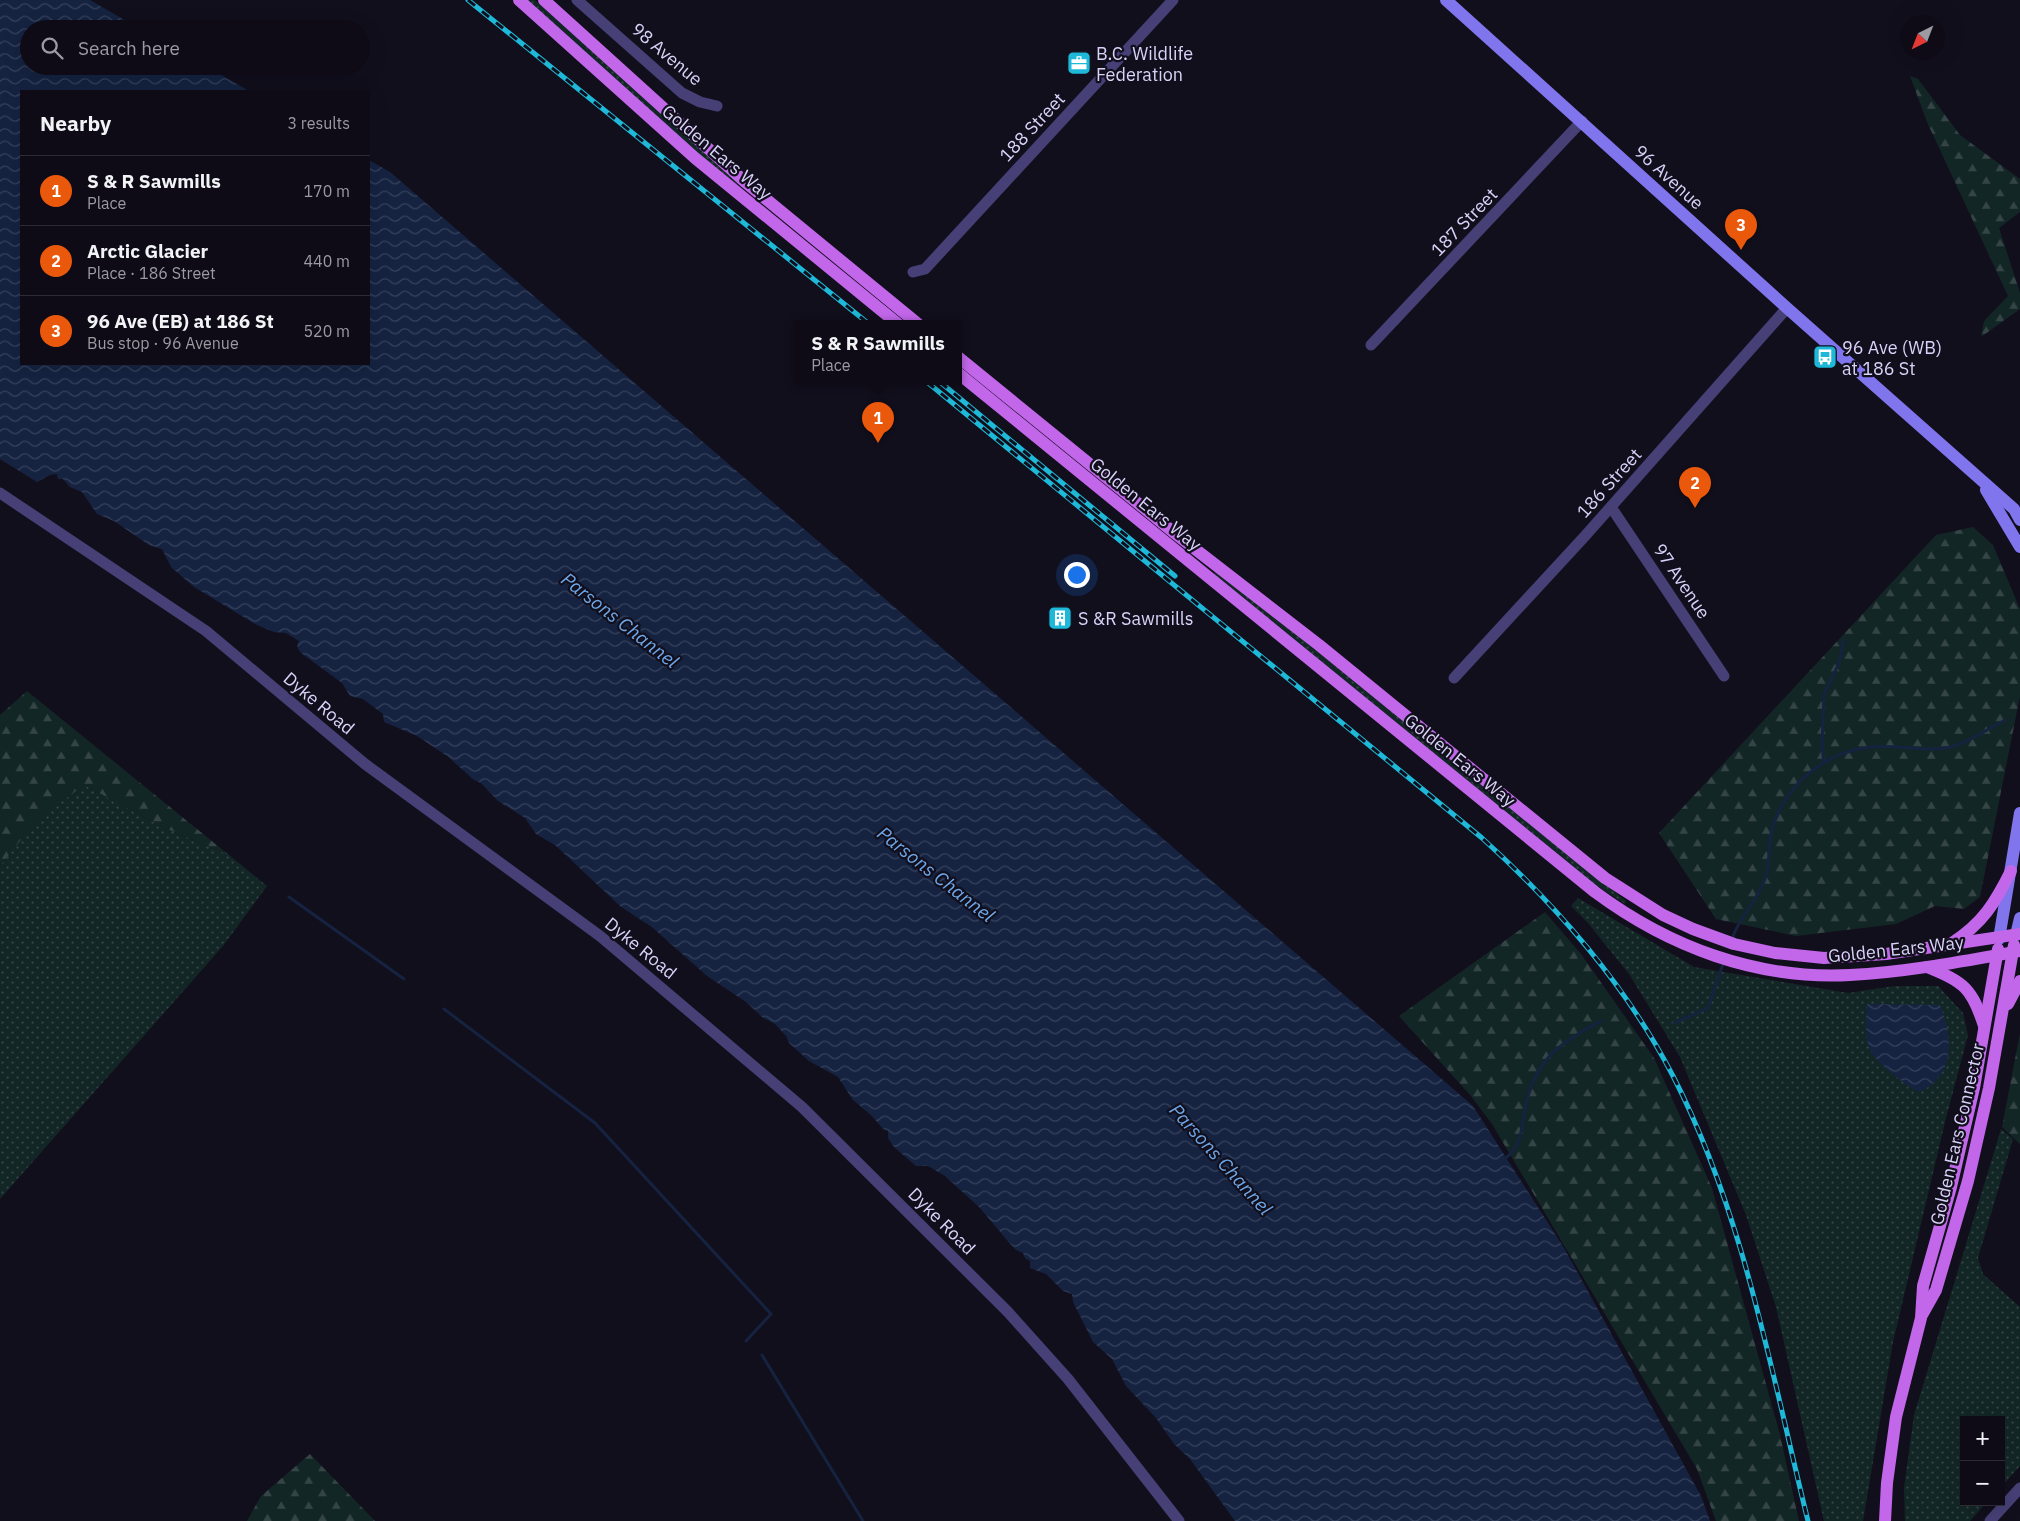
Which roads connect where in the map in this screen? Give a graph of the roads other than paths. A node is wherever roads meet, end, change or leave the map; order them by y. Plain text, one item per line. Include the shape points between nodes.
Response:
1 (519, 0) edge
2 (544, 0) edge
3 (577, 0) edge
4 (1173, 0) edge
5 (1446, 0) edge
6 (717, 106) dead end
7 (1582, 122) junction
8 (912, 272) dead end
9 (1787, 308) junction
10 (893, 320) edge
11 (913, 320) edge
12 (1371, 345) dead end
13 (962, 360) edge
14 (962, 376) edge
15 (1980, 479) junction
16 (0, 493) edge
17 (1611, 507) junction
18 (2020, 520) edge
19 (2020, 547) edge
20 (1724, 676) dead end
21 (1454, 678) dead end
22 (2020, 813) edge
23 (2011, 871) junction
24 (2020, 918) edge
25 (2018, 935) edge
26 (1999, 939) junction
27 (1949, 944) junction
28 (2016, 952) edge
29 (1997, 955) junction
30 (1925, 966) junction
31 (2020, 981) edge
32 (1999, 1025) junction
33 (1985, 1028) junction
34 (1921, 1318) junction
35 (2020, 1488) edge
36 (1179, 1521) edge
37 (1885, 1521) edge
38 (1990, 1521) edge

1 - 10 main road, Golden Ears Way via 695,158
2 - 11 main road, Golden Ears Way via 744,181
3 - 6 street, 98 Avenue via 682,93
4 - 8 street, 188 Street via 925,269
5 - 7 main road, 96 Avenue
7 - 9 main road, 96 Avenue
7 - 12 street, 187 Street
9 - 15 main road, 96 Avenue
9 - 17 street, 186 Street
13 - 27 main road, Golden Ears Way via 1605,878 1663,915 1734,944 1796,956 1850,958
14 - 30 main road, Golden Ears Way via 1621,912 1673,941 1735,962 1793,973 1851,975
15 - 18 main road, 96 Avenue via 2014,509
15 - 19 main road, 96 Avenue
16 - 36 street, Dyke Road via 206,631 365,764 600,936 787,1094 1008,1312 1068,1380
17 - 20 street, 97 Avenue
17 - 21 street, 186 Street
22 - 23 main road
23 - 26 main road
23 - 27 main road via 1981,921
24 - 25 main road
25 - 26 main road, Golden Ears Way
25 - 28 main road, Golden Ears Connector
26 - 27 main road, Golden Ears Way
26 - 29 main road, Golden Ears Connector
28 - 29 main road, Golden Ears Way
28 - 32 main road, Golden Ears Connector
29 - 30 main road, Golden Ears Way
29 - 33 main road, Golden Ears Connector
30 - 33 main road via 1963,985 1976,1000
31 - 32 main road
32 - 34 main road, Golden Ears Connector via 1968,1181 1936,1290
33 - 34 main road, Golden Ears Connector via 1951,1187 1923,1286
34 - 37 main road, Golden Ears Connector via 1896,1417
35 - 38 street

